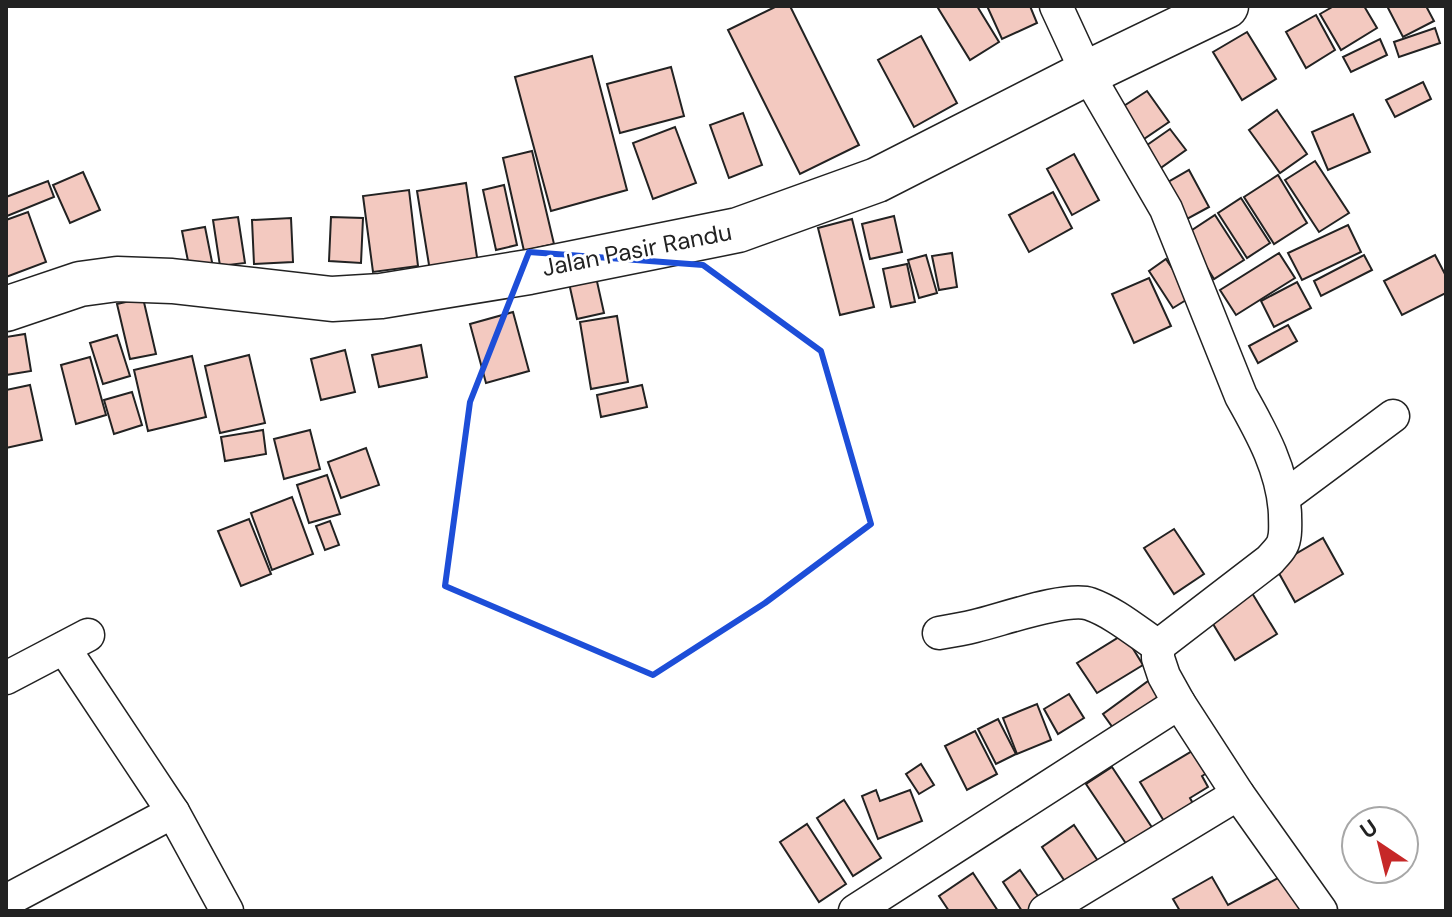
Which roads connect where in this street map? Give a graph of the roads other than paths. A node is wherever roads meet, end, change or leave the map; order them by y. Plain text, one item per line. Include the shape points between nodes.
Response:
1 (1056, 6) edge
2 (1226, 6) edge
3 (1087, 73) junction
4 (6, 309) edge
5 (1393, 416) dead end
6 (1284, 497) junction
7 (939, 633) dead end
8 (1158, 646) junction
9 (6, 678) edge
10 (1179, 703) junction
11 (1238, 794) junction
12 (173, 812) junction
13 (6, 901) edge
14 (227, 911) edge
15 (855, 911) edge
16 (1045, 911) edge
17 (1321, 911) edge

1 - 3 street
2 - 3 street, Jalan Pasir Randu
3 - 4 street, Jalan Pasir Randu via 877,180 738,230 381,296 332,299 117,279 80,284
3 - 6 street via 1166,209
5 - 6 street
6 - 8 street via 1284,540 1270,560
7 - 8 street via 1087,603
8 - 10 street via 1164,676
9 - 12 street via 76,641
10 - 11 street
10 - 15 street
11 - 16 street
11 - 17 street
12 - 13 street
12 - 14 street

